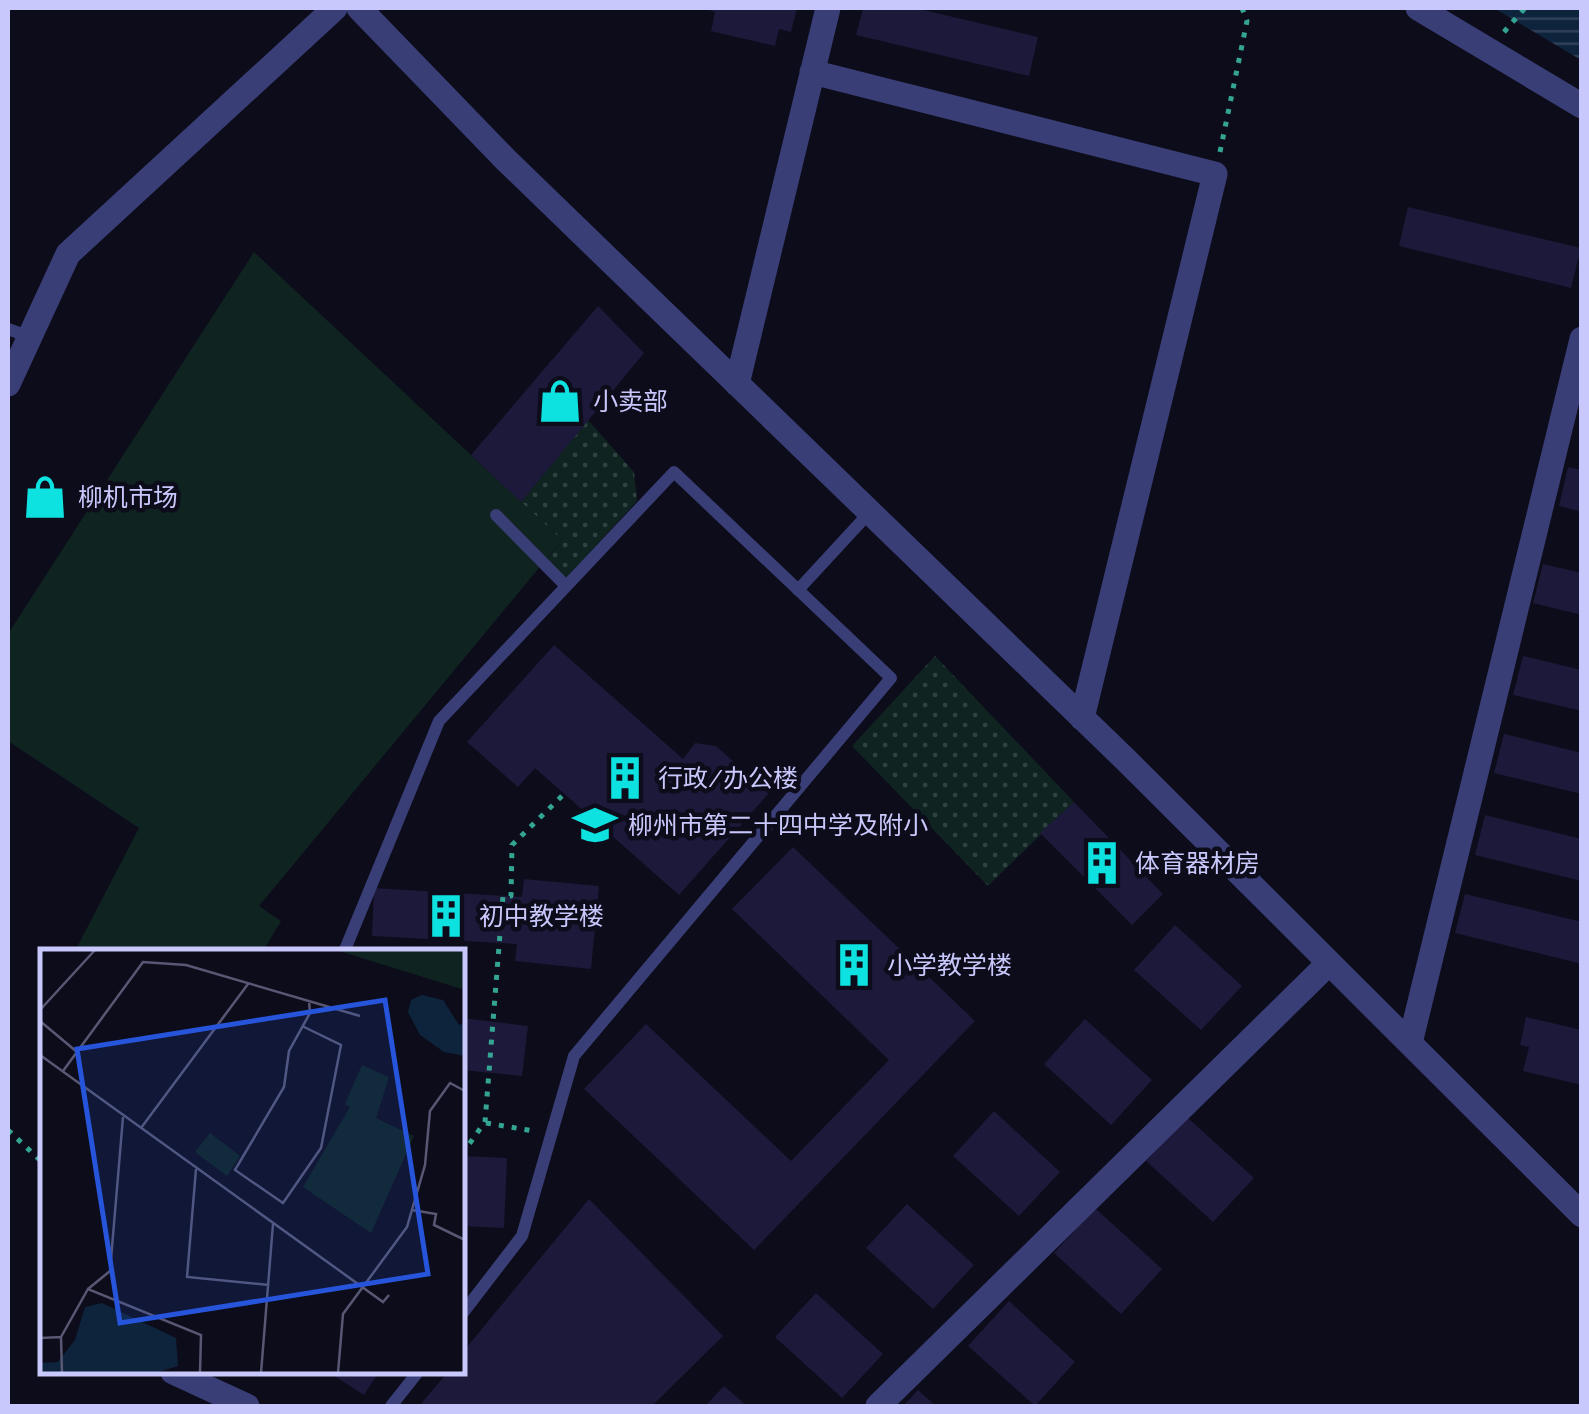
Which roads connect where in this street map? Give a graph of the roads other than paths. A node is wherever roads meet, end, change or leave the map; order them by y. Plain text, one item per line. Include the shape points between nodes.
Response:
1 (335, 8) edge
2 (359, 8) edge
3 (828, 8) edge
4 (1418, 8) edge
5 (812, 72) junction
6 (1582, 106) edge
7 (19, 333) edge
8 (1582, 340) edge
9 (8, 384) edge
10 (737, 384) junction
11 (870, 512) junction
12 (496, 515) dead end
13 (566, 586) junction
14 (798, 590) junction
15 (1082, 718) junction
16 (345, 949) edge
17 (1329, 963) junction
18 (1410, 1043) junction
19 (1582, 1215) edge
20 (465, 1310) edge
21 (176, 1374) edge
22 (416, 1374) edge
23 (247, 1406) edge
24 (391, 1406) edge
25 (878, 1406) edge

1 - 7 street via 68,254
2 - 10 street
3 - 5 street
4 - 6 street
5 - 10 street
5 - 15 street via 1215,174
7 - 9 street
8 - 18 street
10 - 11 street
11 - 14 lane
11 - 15 street
12 - 13 lane
13 - 14 lane via 674,472
13 - 16 lane via 439,722
14 - 20 lane via 892,678 574,1056 522,1236
15 - 17 street
17 - 18 street
17 - 25 street
18 - 19 street
21 - 23 street
22 - 24 lane

